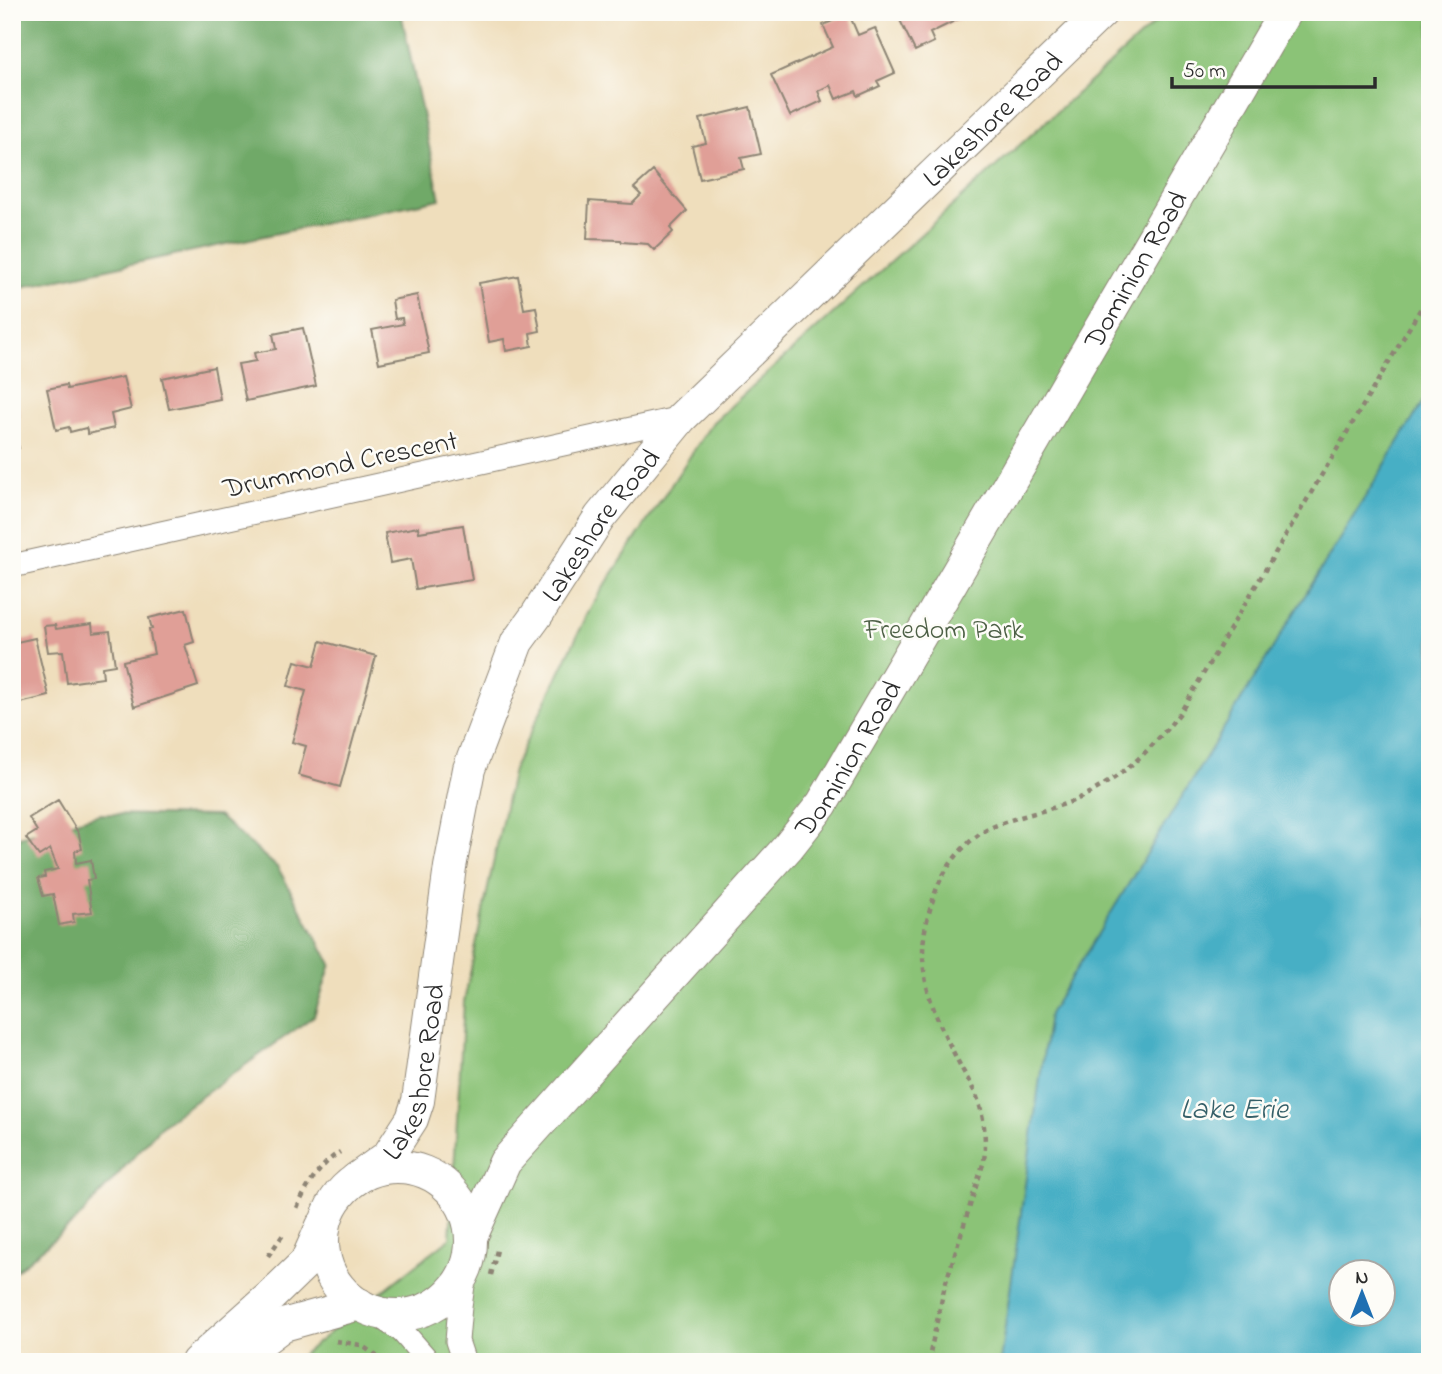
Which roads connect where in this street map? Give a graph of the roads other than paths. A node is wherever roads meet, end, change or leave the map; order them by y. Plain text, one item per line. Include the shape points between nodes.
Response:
1 (1102, 12) edge
2 (1285, 12) edge
3 (681, 418) junction
4 (12, 566) edge
5 (356, 1179) junction
6 (330, 1209) junction
7 (485, 1241) junction
8 (477, 1276) junction
9 (366, 1308) junction
10 (197, 1362) edge
11 (234, 1362) edge
12 (429, 1362) edge
13 (464, 1362) edge

1 - 3 main road, Lakeshore Road
2 - 7 main road, Dominion Road via 822,804 505,1162
3 - 4 street, Drummond Crescent
3 - 5 main road, Lakeshore Road via 600,517 517,642 469,769 450,867 418,1101 388,1156
5 - 6 main road
5 - 7 main road via 396,1167 437,1178 453,1192
6 - 9 main road via 324,1230 330,1272 342,1290
6 - 10 main road via 306,1262
7 - 8 main road via 472,1248
8 - 9 main road via 416,1313 394,1315
8 - 13 street via 460,1306 457,1341
9 - 11 main road via 283,1325
9 - 12 street via 401,1331

